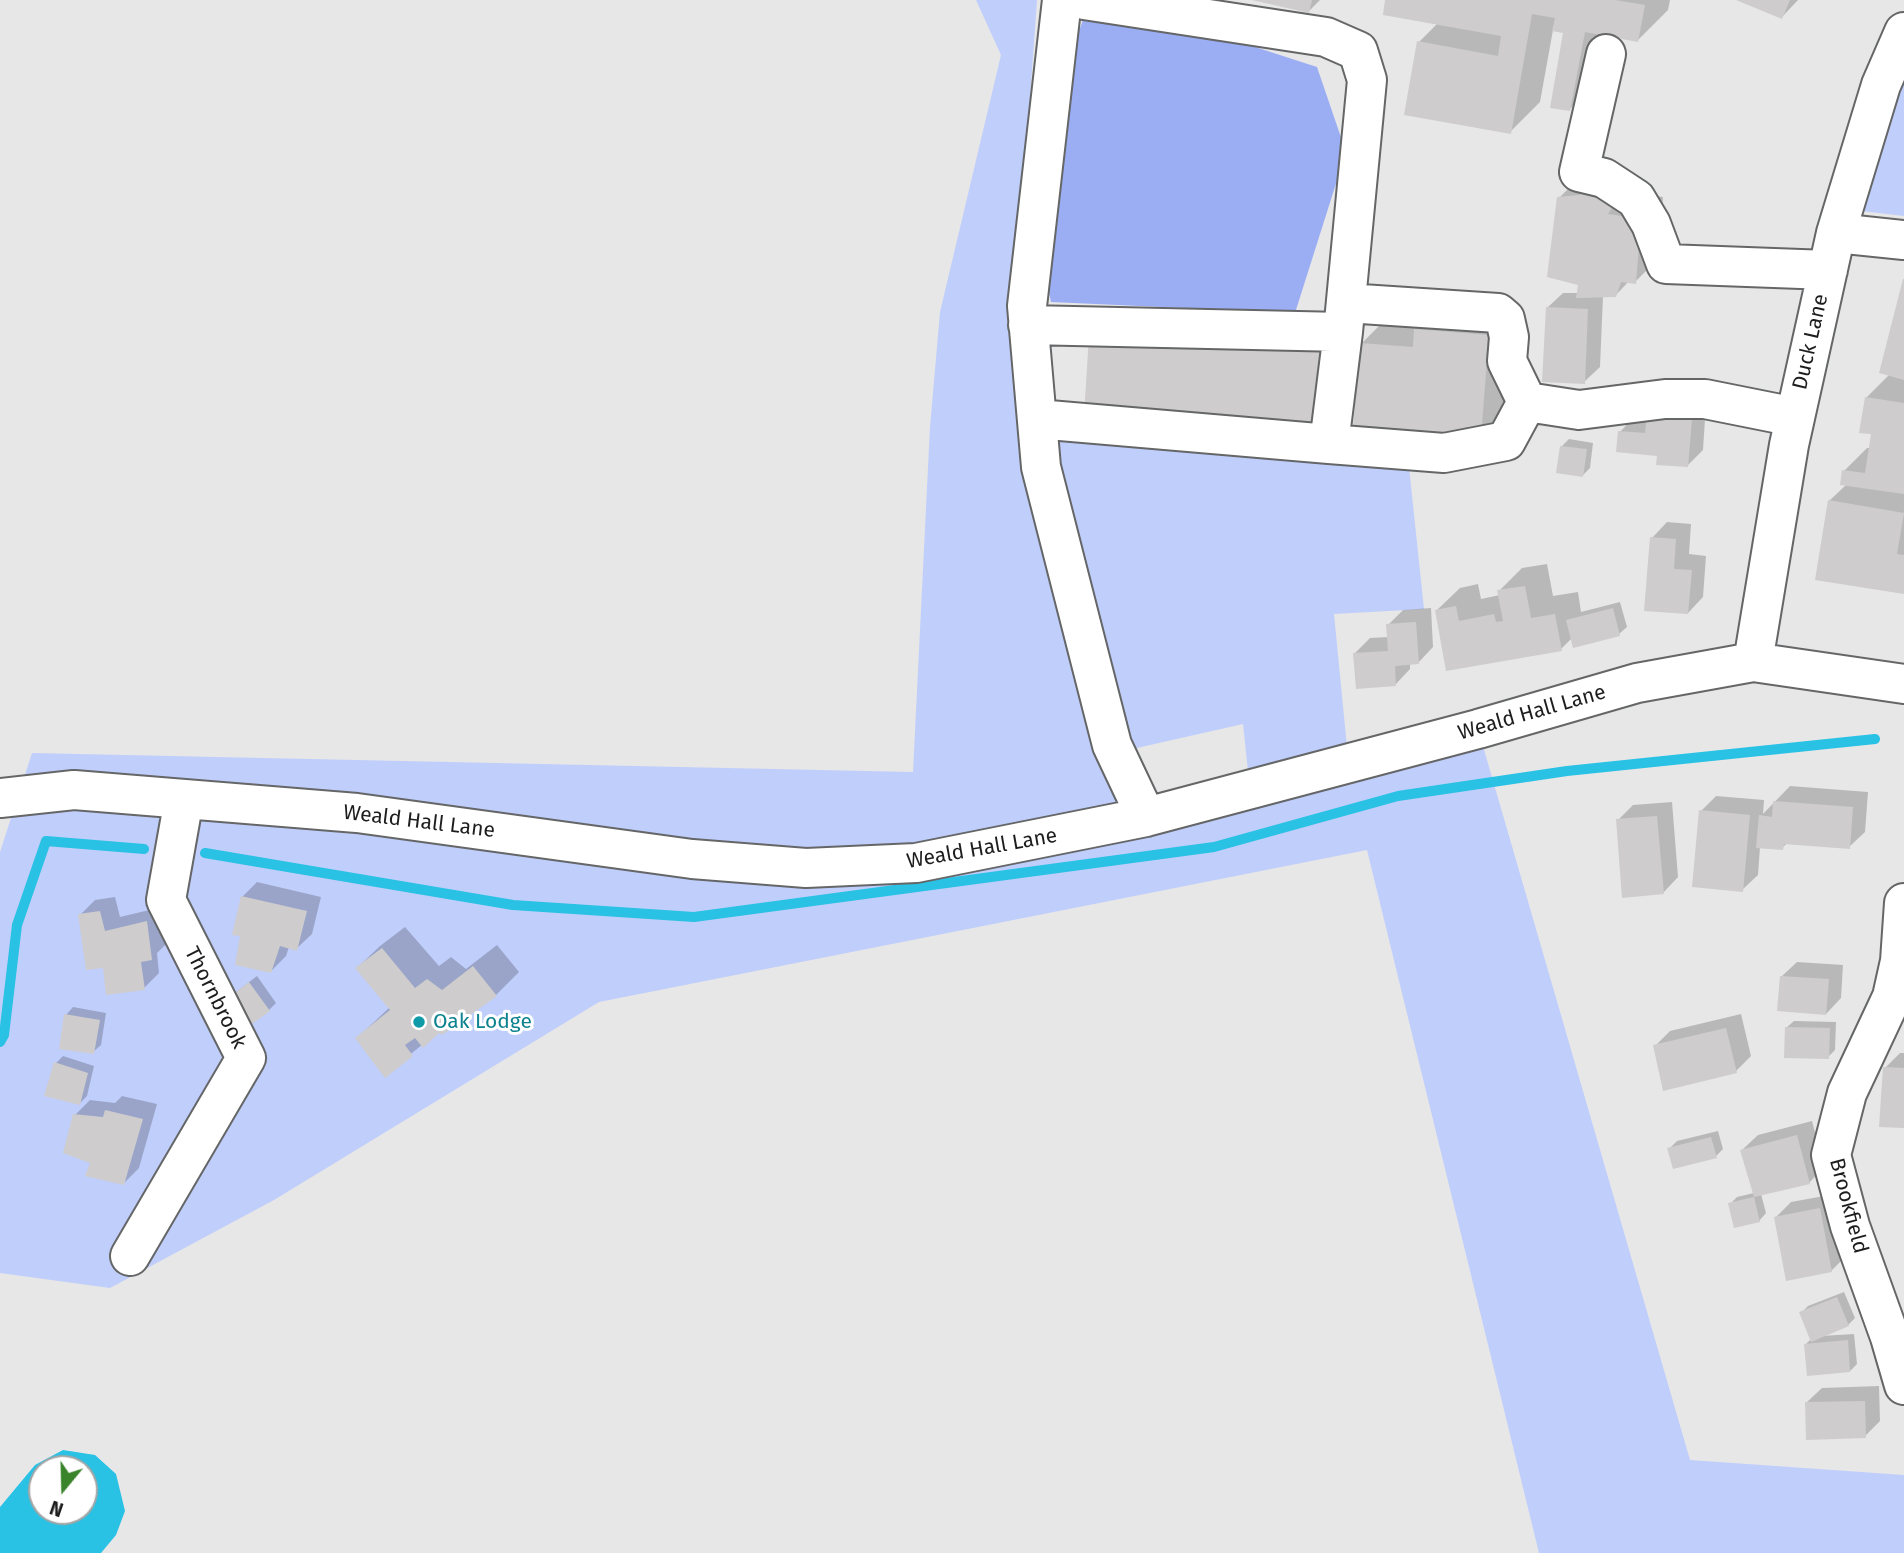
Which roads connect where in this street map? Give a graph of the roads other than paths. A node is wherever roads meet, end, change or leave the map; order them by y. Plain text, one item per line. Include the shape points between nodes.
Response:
1 (1062, 0) edge
2 (1084, 0) edge
3 (1904, 32) edge
4 (1606, 54) dead end
5 (1836, 233) junction
6 (1904, 240) edge
7 (1828, 270) junction
8 (1344, 318) junction
9 (1028, 326) junction
10 (1527, 402) junction
11 (1795, 417) junction
12 (1037, 419) junction
13 (1329, 444) junction
14 (1753, 662) junction
15 (1904, 684) edge
16 (0, 798) edge
17 (184, 799) junction
18 (1146, 817) junction
19 (1904, 903) edge
20 (1898, 999) edge
21 (130, 1256) dead end
22 (1897, 1337) edge
23 (1904, 1385) edge

1 - 9 street
2 - 8 street via 1325,37 1359,51 1367,80
3 - 5 street, Duck Lane via 1881,85
4 - 7 street via 1579,172 1604,178 1636,199 1666,264
5 - 6 street
5 - 7 street, Duck Lane
7 - 11 street, Duck Lane
8 - 9 street
8 - 10 street via 1498,313 1505,319 1507,361
8 - 13 street
9 - 12 street
10 - 11 street via 1579,410 1704,400
10 - 13 street via 1506,441 1444,453
11 - 14 street, Duck Lane
12 - 13 street
12 - 18 street via 1041,467 1112,745
14 - 15 street, Weald Hall Lane
14 - 18 street, Weald Hall Lane via 1637,683
16 - 17 street, Weald Hall Lane via 74,790
17 - 18 street, Weald Hall Lane via 357,813 692,859 806,868 916,863
17 - 21 street, Thornbrook via 166,901 246,1058
19 - 20 street, Brookfield
20 - 22 street, Brookfield via 1847,1093 1831,1155 1850,1226
22 - 23 street, Brookfield

